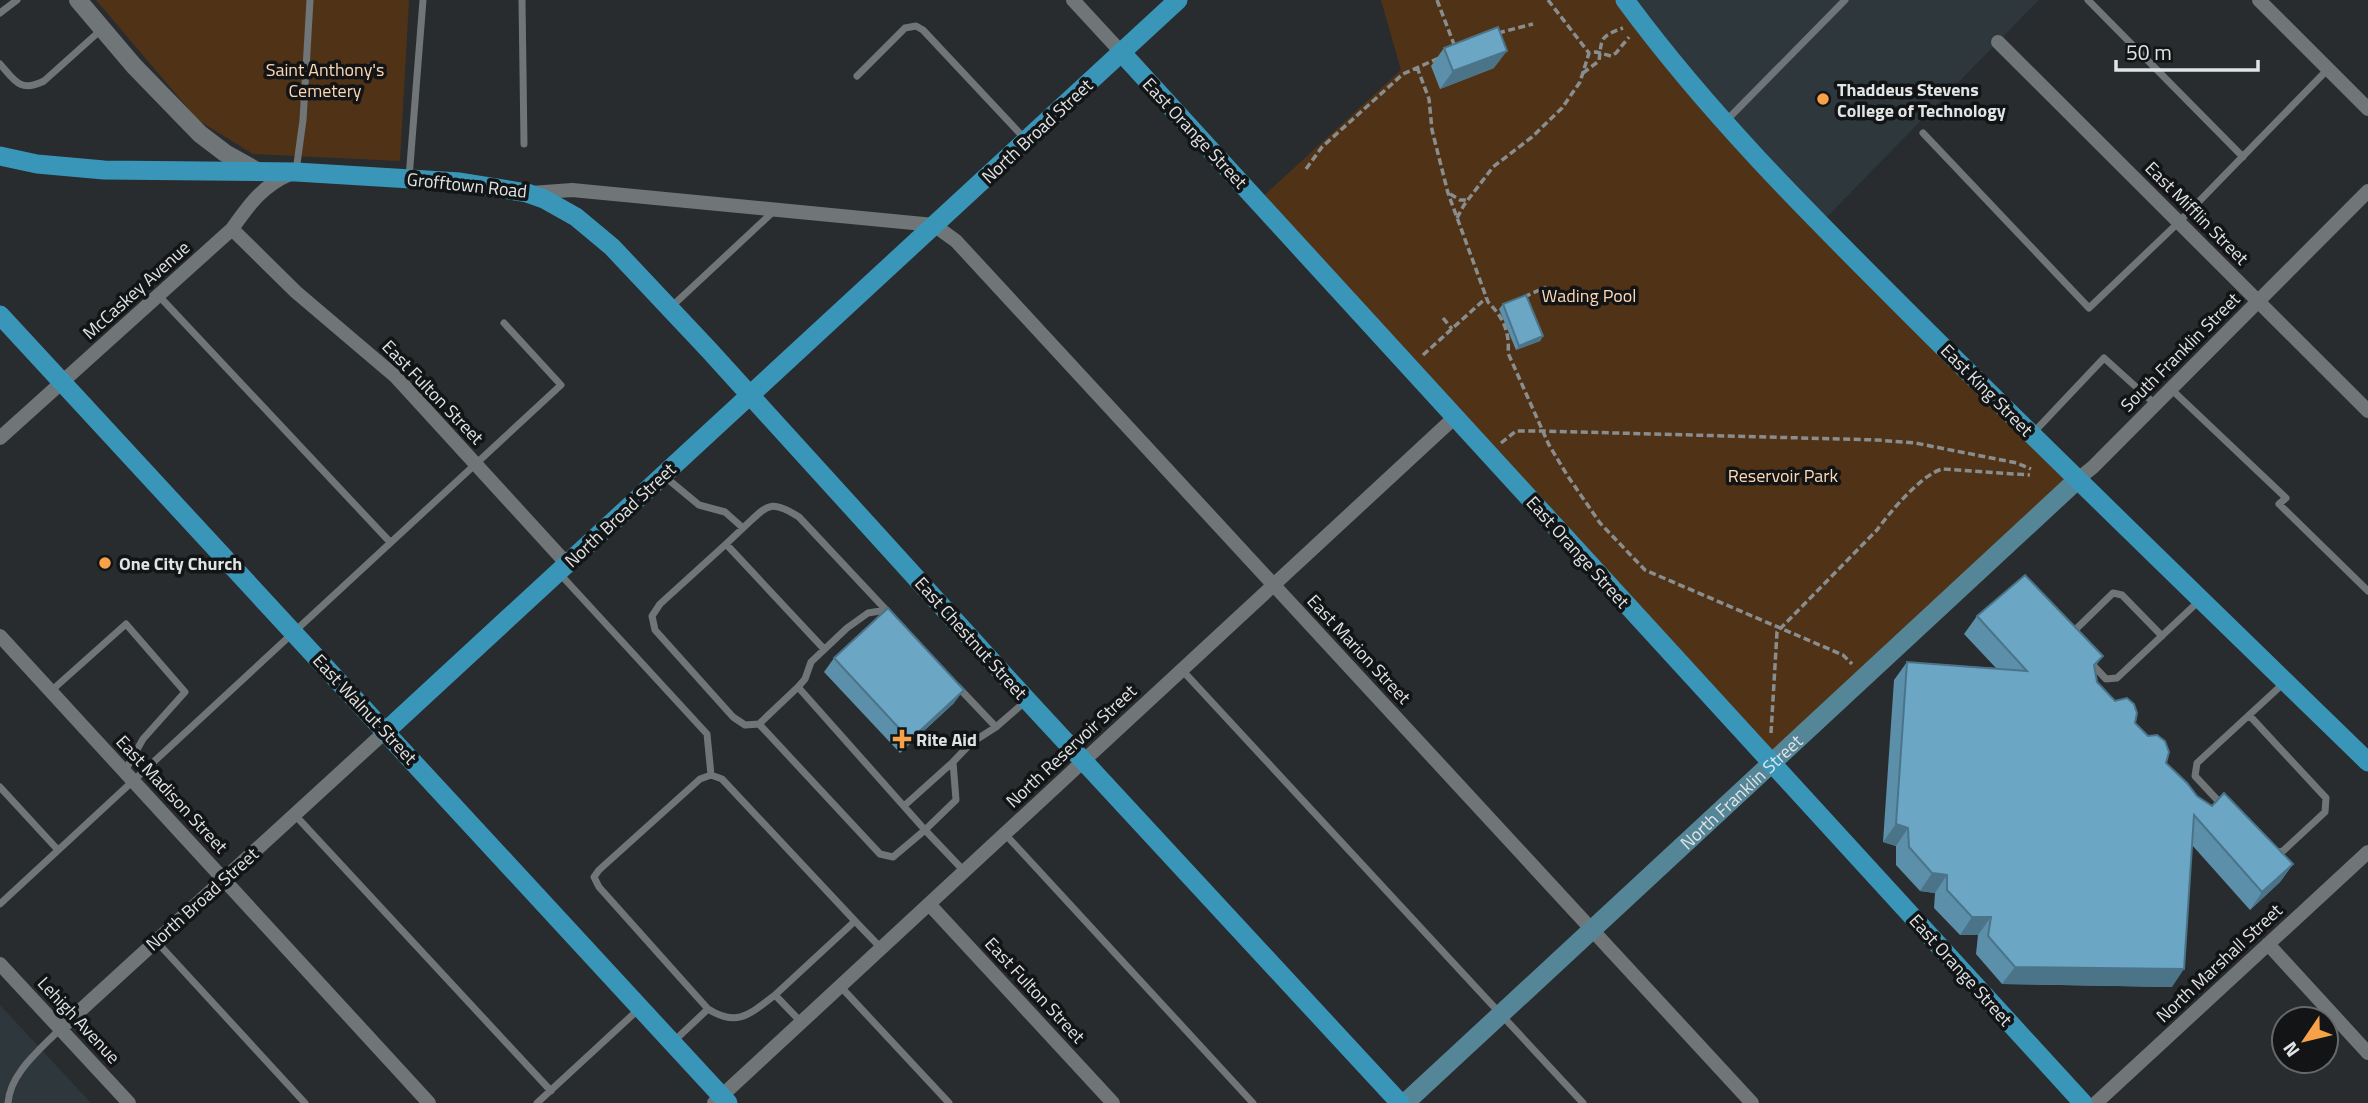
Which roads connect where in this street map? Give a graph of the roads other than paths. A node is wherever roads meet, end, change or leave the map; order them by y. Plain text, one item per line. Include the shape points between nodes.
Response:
1 (17, 0) edge
2 (78, 0) edge
3 (310, 0) edge
4 (423, 0) edge
5 (522, 0) edge
6 (1073, 0) edge
7 (1178, 0) edge
8 (1625, 0) edge
9 (1845, 0) edge
10 (2088, 0) edge
11 (2259, 0) edge
12 (0, 13) edge
13 (103, 29) junction
14 (1998, 42) dead end
15 (1121, 52) junction
16 (0, 64) edge
17 (134, 66) junction
18 (2328, 69) junction
19 (857, 76) dead end
20 (148, 95) dead end
21 (2368, 109) edge
22 (1724, 123) junction
23 (1923, 133) dead end
24 (1026, 140) junction
25 (524, 144) dead end
26 (0, 156) edge
27 (2243, 157) junction
28 (257, 171) junction
29 (296, 172) junction
30 (409, 178) junction
31 (2368, 191) edge
32 (527, 193) junction
33 (776, 210) junction
34 (2179, 222) junction
35 (934, 225) junction
36 (232, 229) junction
37 (159, 296) junction
38 (2258, 302) junction
39 (670, 308) junction
40 (0, 315) edge
41 (504, 323) dead end
42 (63, 382) junction
43 (2171, 389) junction
44 (749, 396) junction
45 (2155, 404) junction
46 (2368, 411) edge
47 (1455, 417) junction
48 (2031, 435) junction
49 (0, 438) edge
50 (475, 463) junction
51 (663, 475) junction
52 (2077, 480) junction
53 (743, 528) junction
54 (390, 542) junction
55 (726, 544) junction
56 (562, 568) junction
57 (1274, 585) junction
58 (2368, 591) edge
59 (2201, 600) junction
60 (886, 610) junction
61 (895, 620) edge
62 (293, 632) junction
63 (0, 636) edge
64 (2162, 636) junction
65 (2073, 643) edge
66 (824, 649) junction
67 (2081, 652) edge
68 (1182, 670) junction
69 (951, 681) edge
70 (2286, 682) junction
71 (798, 687) junction
72 (51, 691) junction
73 (1027, 699) junction
74 (2249, 715) junction
75 (759, 724) junction
76 (996, 727) junction
77 (386, 731) junction
78 (1084, 761) junction
79 (953, 762) junction
80 (2368, 762) edge
81 (1772, 763) junction
82 (711, 775) junction
83 (129, 776) junction
84 (0, 788) edge
85 (904, 806) junction
86 (294, 814) junction
87 (2232, 815) edge
88 (925, 830) junction
89 (1005, 834) junction
90 (58, 850) junction
91 (2368, 852) edge
92 (2268, 854) edge
93 (964, 871) junction
94 (224, 879) junction
95 (0, 904) edge
96 (929, 904) junction
97 (855, 921) junction
98 (1592, 930) junction
99 (156, 941) junction
100 (2268, 944) junction
101 (881, 948) junction
102 (0, 964) edge
103 (839, 986) junction
104 (775, 995) junction
105 (640, 1008) junction
106 (709, 1009) junction
107 (1500, 1014) junction
108 (801, 1022) junction
109 (60, 1029) junction
110 (673, 1042) junction
111 (2368, 1053) edge
112 (551, 1090) junction
113 (721, 1101) edge
114 (8, 1103) edge
115 (129, 1103) edge
116 (305, 1103) edge
117 (429, 1103) edge
118 (537, 1103) edge
119 (949, 1103) edge
120 (1114, 1103) edge
121 (1253, 1103) edge
122 (1402, 1103) edge
123 (1583, 1103) edge
124 (1752, 1103) edge
125 (2083, 1103) edge
126 (2096, 1103) edge

1 - 12 lane
2 - 13 street
3 - 29 lane
4 - 30 lane
5 - 25 lane
6 - 15 street, East Orange Street
7 - 15 main road, North Broad Street
8 - 22 main road, East King Street
9 - 22 lane
10 - 27 lane
11 - 18 street
13 - 16 lane via 36,85 19,85
13 - 17 street
14 - 34 street, East Mifflin Street
15 - 24 main road, North Broad Street
15 - 47 main road, East Orange Street
17 - 20 street
17 - 28 street via 211,144
18 - 21 street
18 - 27 lane
19 - 24 lane via 905,28 916,26
22 - 48 main road, East King Street
23 - 34 lane via 2089,308
24 - 35 main road, North Broad Street
26 - 28 main road, Grofftown Road via 68,168
27 - 34 lane
28 - 29 main road, Grofftown Road
29 - 30 main road, Grofftown Road
29 - 36 street, McCaskey Avenue via 266,187
30 - 32 main road, Grofftown Road
31 - 38 street, South Franklin Street
32 - 33 street, Grofftown Road via 572,190
32 - 39 main road, East Chestnut Street via 560,207 594,231
33 - 35 street, Grofftown Road
33 - 39 lane
34 - 38 street, East Mifflin Street
35 - 44 main road, North Broad Street
35 - 57 street, East Marion Street via 961,247
36 - 37 street, McCaskey Avenue
36 - 50 street, East Fulton Street via 296,292 396,377
37 - 42 street, McCaskey Avenue
37 - 54 lane
38 - 43 street, South Franklin Street
38 - 46 street, East Mifflin Street
39 - 44 main road, East Chestnut Street
40 - 42 main road, East Walnut Street
41 - 50 lane via 561,385
42 - 49 street, McCaskey Avenue
42 - 62 main road, East Walnut Street
43 - 45 street, South Franklin Street
43 - 58 lane via 2286,498 2279,505
44 - 51 main road, North Broad Street
44 - 73 main road, East Chestnut Street
45 - 48 lane via 2104,358
45 - 52 street, South Franklin Street
47 - 57 street, North Reservoir Street
47 - 81 main road, East Orange Street
48 - 52 main road, East King Street
50 - 54 lane
50 - 56 street, East Fulton Street
51 - 53 lane via 699,505 725,512
51 - 56 main road, North Broad Street
52 - 59 main road, East King Street
52 - 81 main road, North Franklin Street
53 - 55 lane
53 - 60 lane via 766,507 781,506 799,517
54 - 62 lane
55 - 66 lane
55 - 75 lane via 652,616 655,631 733,717 745,725
56 - 77 main road, North Broad Street
56 - 82 lane via 707,734
57 - 68 street, North Reservoir Street
57 - 98 street, East Marion Street
59 - 64 lane
59 - 70 main road, East King Street
60 - 61 lane
60 - 66 lane via 868,613
62 - 77 main road, East Walnut Street
62 - 83 lane
63 - 72 street, East Madison Street
64 - 65 lane via 2122,595 2113,593 2073,632
64 - 67 lane via 2117,678 2106,679
66 - 71 lane
68 - 78 street, North Reservoir Street
68 - 107 lane
69 - 76 lane
70 - 74 lane
70 - 80 main road, East King Street
71 - 75 lane
71 - 85 lane
72 - 83 street, East Madison Street
72 - 83 lane via 126,624 185,692 143,738
73 - 76 lane
73 - 78 main road, East Chestnut Street
74 - 87 lane via 2197,763 2195,776
74 - 92 lane via 2326,798 2325,812 2283,851
75 - 88 lane via 880,854 893,858
76 - 79 lane
77 - 86 street, North Broad Street
77 - 105 main road, East Walnut Street
78 - 89 street, North Reservoir Street
78 - 122 main road, East Chestnut Street
79 - 85 lane
79 - 88 lane via 956,800
81 - 98 main road, North Franklin Street
81 - 125 main road, East Orange Street
82 - 97 lane via 722,779
82 - 106 lane via 700,779 594,877
83 - 90 lane
83 - 94 street, East Madison Street
84 - 90 lane
85 - 88 lane
86 - 94 street, North Broad Street
86 - 112 lane
88 - 93 lane
89 - 93 street, North Reservoir Street
89 - 121 lane
90 - 95 lane
91 - 100 street, North Marshall Street
93 - 96 street, North Reservoir Street
94 - 99 street, North Broad Street
94 - 117 street, East Madison Street
96 - 101 street, North Reservoir Street
96 - 120 street, East Fulton Street
97 - 101 lane
97 - 104 lane
98 - 107 main road, North Franklin Street
98 - 124 street, East Marion Street
99 - 109 street, North Broad Street
99 - 116 lane
100 - 111 street
100 - 126 street, North Marshall Street
101 - 103 street, North Reservoir Street
102 - 109 street, Lehigh Avenue
103 - 108 street, North Reservoir Street
103 - 119 lane
104 - 106 lane via 745,1018 722,1017
104 - 108 lane
105 - 110 main road, East Walnut Street
105 - 112 lane
106 - 110 lane
107 - 122 main road, North Franklin Street
107 - 123 lane
108 - 113 street, North Reservoir Street
109 - 114 lane via 23,1068 9,1088
109 - 115 street, Lehigh Avenue
110 - 113 main road, East Walnut Street
112 - 118 lane

